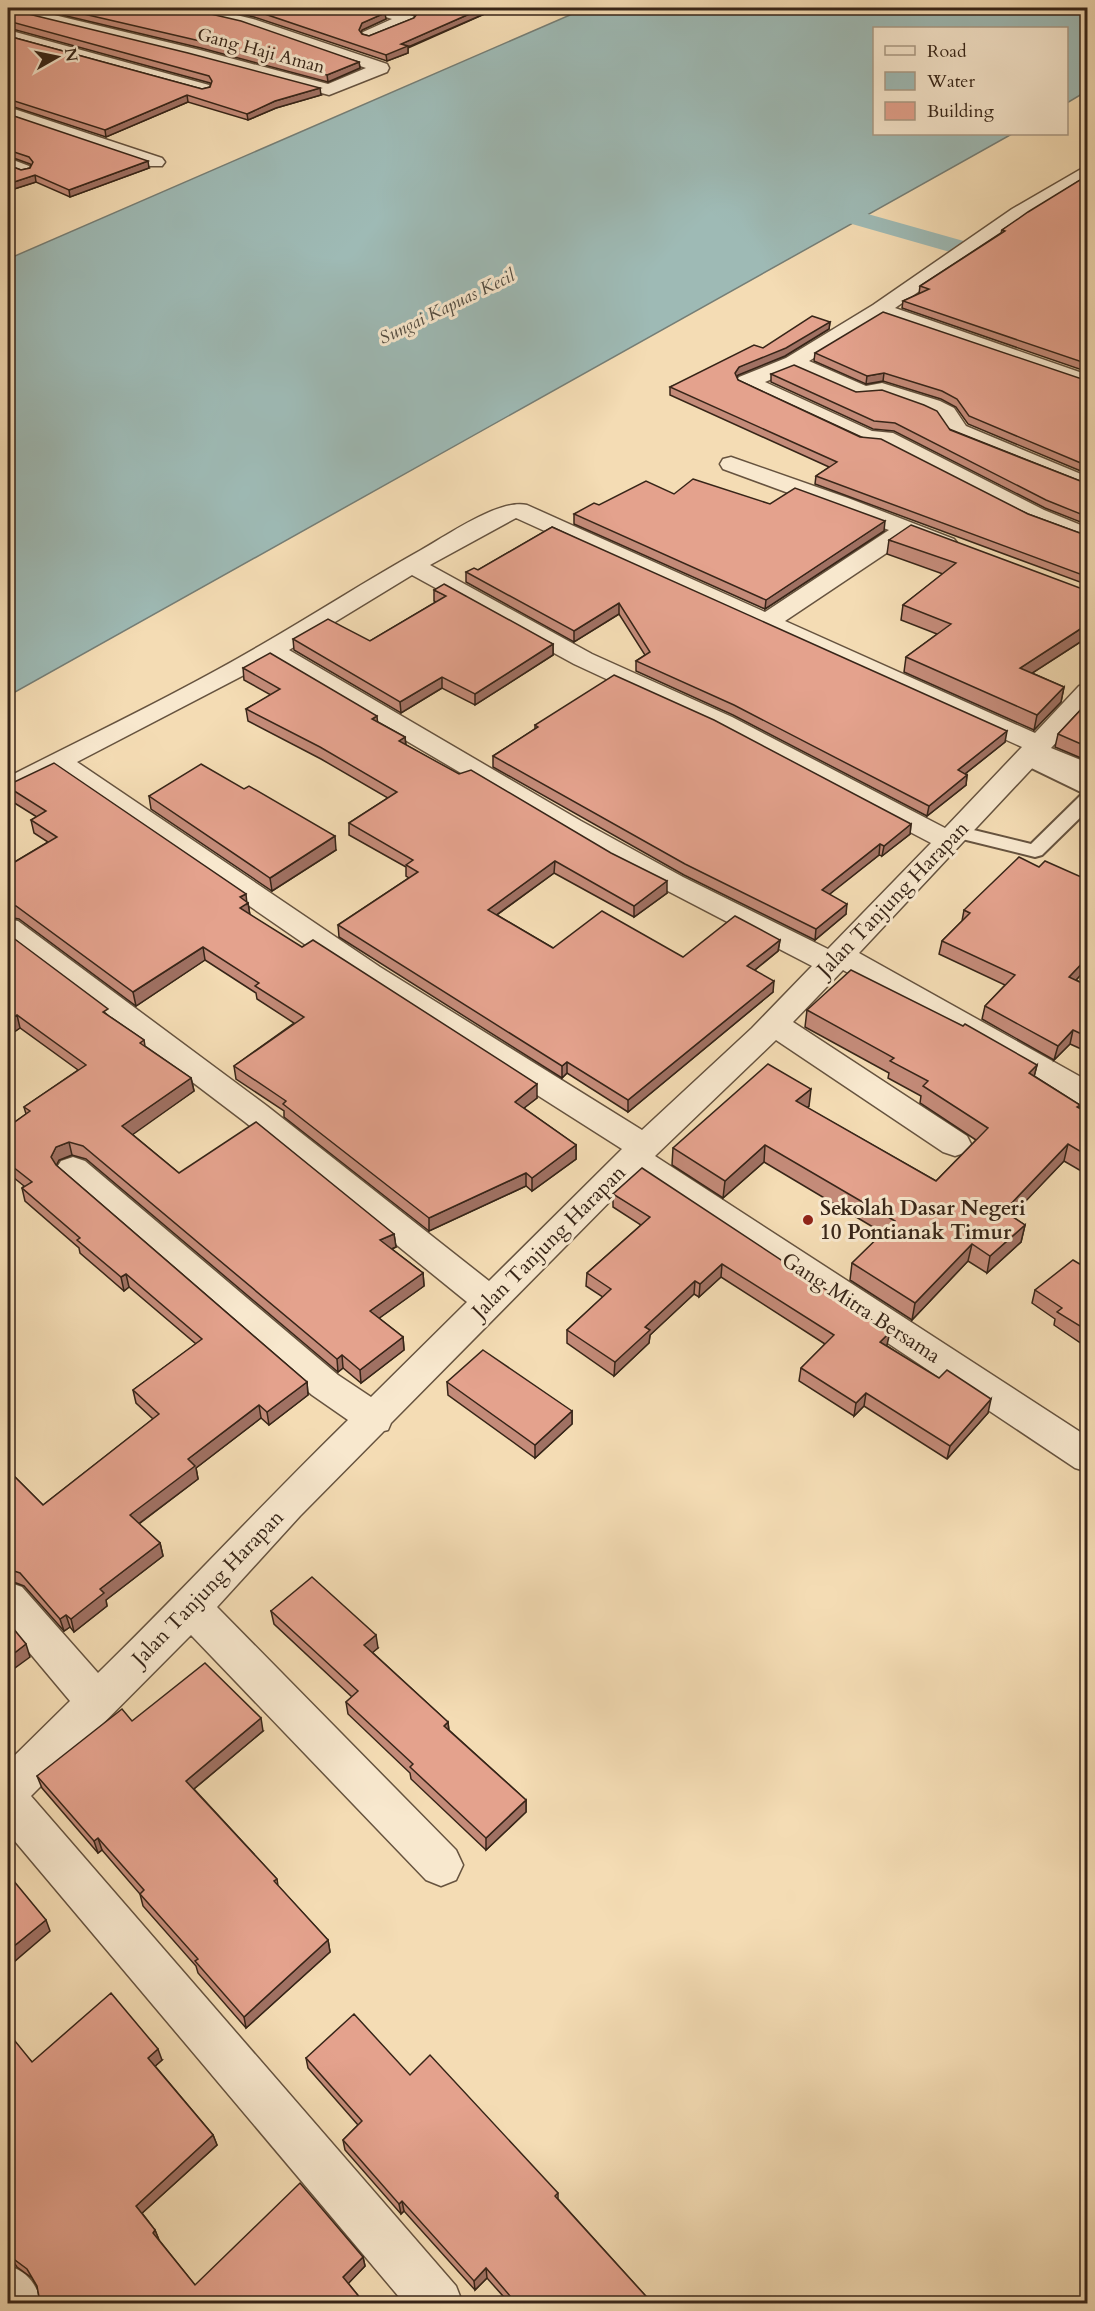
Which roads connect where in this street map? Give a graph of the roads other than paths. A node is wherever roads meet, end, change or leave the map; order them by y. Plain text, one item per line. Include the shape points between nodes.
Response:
1 (8, 8) edge
2 (189, 8) edge
3 (373, 8) edge
4 (8, 35) edge
5 (369, 35) edge
6 (202, 89) edge
7 (8, 112) edge
8 (156, 162) dead end
9 (1085, 174) edge
10 (880, 309) junction
11 (793, 362) junction
12 (1088, 382) edge
13 (731, 464) dead end
14 (1088, 485) edge
15 (906, 529) junction
16 (1088, 537) edge
17 (969, 553) edge
18 (411, 564) junction
19 (768, 621) junction
20 (271, 650) junction
21 (1088, 692) edge
22 (1032, 751) junction
23 (59, 762) junction
24 (1088, 773) edge
25 (8, 787) edge
26 (1088, 789) edge
27 (1088, 799) edge
28 (953, 836) junction
29 (8, 928) edge
30 (836, 959) junction
31 (774, 1024) junction
32 (1088, 1096) edge
33 (955, 1144) dead end
34 (639, 1153) junction
35 (73, 1169) dead end
36 (490, 1301) junction
37 (375, 1419) junction
38 (1088, 1457) edge
39 (8, 1599) edge
40 (191, 1608) junction
41 (97, 1702) junction
42 (8, 1790) edge
43 (8, 1802) edge
44 (441, 1865) dead end
45 (8, 2290) edge
46 (18, 2304) edge
47 (438, 2304) edge

1 - 2 street, Gang Haji Aman via 329,90 381,68 248,22
3 - 5 street via 407,19
4 - 6 street
7 - 8 street
9 - 10 street
10 - 11 street
10 - 12 street
11 - 14 street via 864,393 882,389 932,406 946,413 958,431
11 - 16 street via 747,382 868,438 885,438 1036,515
13 - 15 street
15 - 17 street
15 - 19 street
18 - 19 street via 509,512 527,511
18 - 20 street
18 - 28 street via 583,659 634,680
19 - 22 street
20 - 23 street
20 - 30 street via 674,883
21 - 22 street, Jalan Tanjung Harapan
22 - 24 street
22 - 26 lane
22 - 28 street, Jalan Tanjung Harapan
23 - 25 street
23 - 34 street, Gang Mitra Bersama
27 - 28 lane via 1035,851
28 - 30 street, Jalan Tanjung Harapan
29 - 36 street via 256,1114
30 - 31 street, Jalan Tanjung Harapan
30 - 32 street
31 - 33 street
31 - 34 street, Jalan Tanjung Harapan
34 - 36 street, Jalan Tanjung Harapan
34 - 38 street, Gang Mitra Bersama
35 - 37 street via 325,1385
36 - 37 street, Jalan Tanjung Harapan
37 - 40 street, Jalan Tanjung Harapan via 286,1505
39 - 41 street
40 - 41 street, Jalan Tanjung Harapan
40 - 44 street
41 - 42 street, Jalan Tanjung Harapan
43 - 47 street
45 - 46 street

